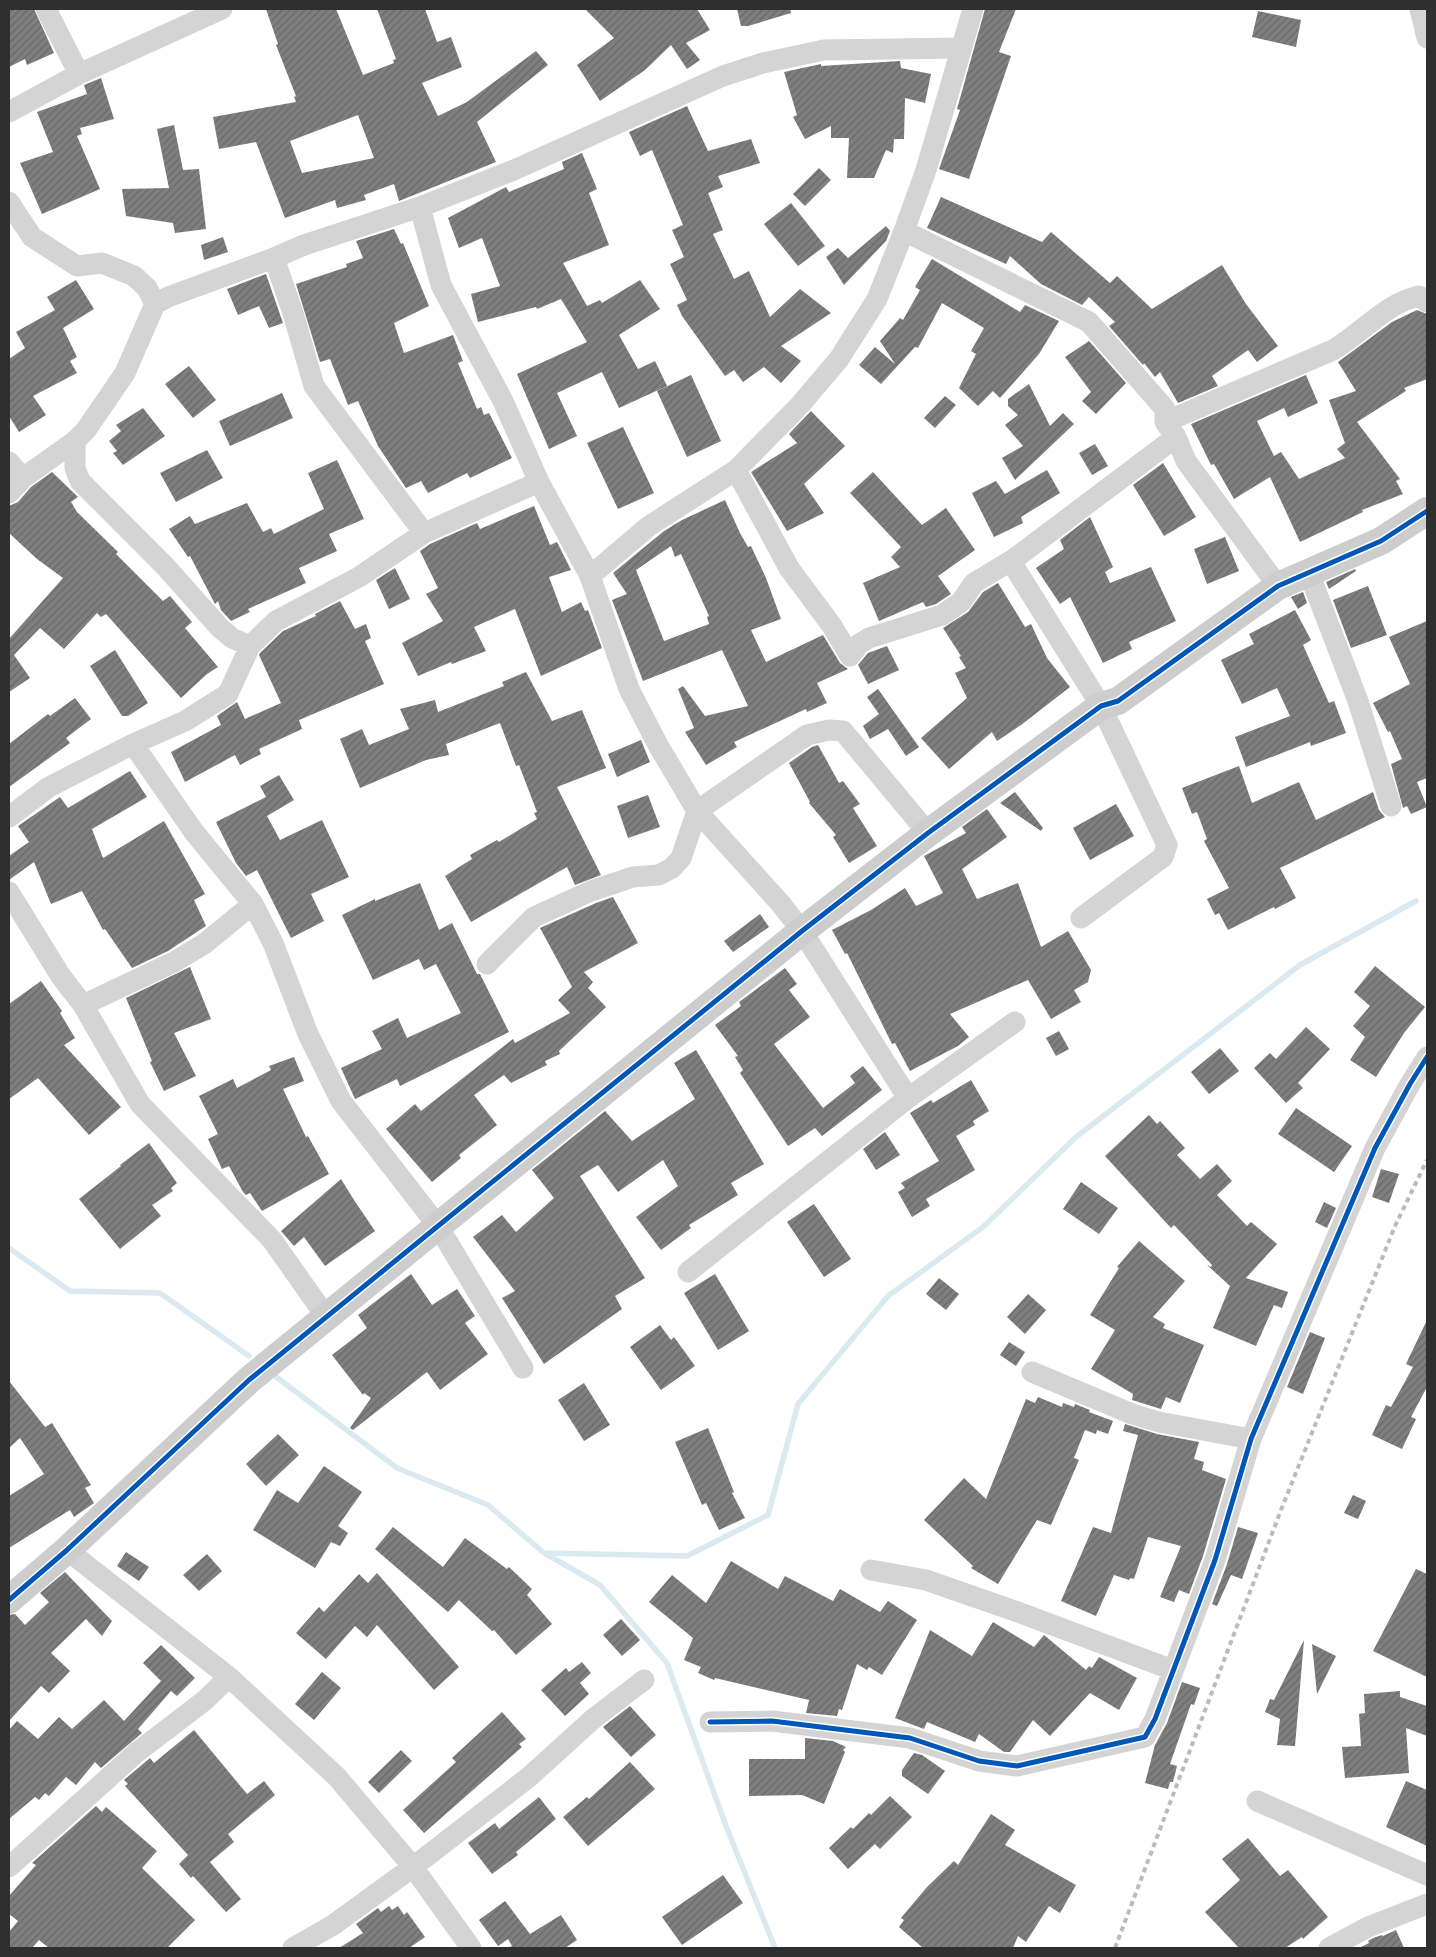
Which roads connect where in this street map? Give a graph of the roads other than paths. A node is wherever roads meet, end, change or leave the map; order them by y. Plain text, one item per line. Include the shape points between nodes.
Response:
1 (46, 9) edge
2 (222, 9) edge
3 (973, 9) edge
4 (1420, 9) edge
5 (1427, 38) edge
6 (960, 48) junction
7 (79, 74) junction
8 (9, 112) edge
9 (9, 202) edge
10 (420, 207) junction
11 (904, 231) junction
12 (274, 258) junction
13 (1427, 302) edge
14 (155, 304) junction
15 (1171, 429) junction
16 (75, 441) junction
17 (9, 462) edge
18 (736, 470) junction
19 (539, 482) junction
20 (16, 486) edge
21 (1427, 511) edge
22 (424, 533) junction
23 (1014, 559) junction
24 (1310, 573) junction
25 (590, 576) junction
26 (1278, 586) junction
27 (250, 646) junction
28 (1101, 706) junction
29 (133, 744) junction
30 (1391, 806) dead end
31 (697, 811) junction
32 (9, 817) edge
33 (928, 833) junction
34 (9, 892) edge
35 (253, 904) junction
36 (1081, 918) dead end
37 (802, 932) junction
38 (487, 964) dead end
39 (83, 1005) junction
40 (1015, 1022) dead end
41 (1427, 1057) edge
42 (908, 1098) junction
43 (438, 1226) junction
44 (688, 1272) dead end
45 (327, 1318) junction
46 (523, 1368) dead end
47 (1032, 1372) dead end
48 (1251, 1439) junction
49 (67, 1550) junction
50 (872, 1570) dead end
51 (12, 1590) edge
52 (1173, 1670) junction
53 (228, 1677) junction
54 (644, 1680) dead end
55 (710, 1722) dead end
56 (1257, 1801) dead end
57 (9, 1867) edge
58 (413, 1867) junction
59 (1427, 1874) edge
60 (1427, 1904) edge
61 (293, 1948) edge
62 (471, 1948) edge
63 (1329, 1948) edge

1 - 7 street
2 - 7 street
3 - 6 street
4 - 5 street
6 - 10 street via 824,50 763,63 723,76 514,170
6 - 11 street via 926,170
7 - 8 street
9 - 14 street via 32,237 77,266 102,263 134,276 147,288
10 - 12 street
10 - 19 street via 441,285 503,401
11 - 15 street via 1089,322 1165,409
11 - 18 street via 877,299 839,359 800,405
12 - 14 street
12 - 22 street via 314,386
13 - 15 street via 1419,296 1409,298 1368,323 1333,350
14 - 16 street via 125,373
15 - 23 street
15 - 26 street via 1186,462
16 - 20 street
16 - 27 street via 74,468 80,481 165,566 220,628
17 - 20 street
18 - 23 street via 789,568 850,656 859,644 869,638 942,615 961,602 974,583
18 - 25 street via 649,526
19 - 22 street
19 - 25 street
21 - 24 street via 1381,541
22 - 27 street via 359,577 276,621
23 - 28 street via 1014,568
24 - 26 street
24 - 30 street via 1358,701
25 - 31 street via 629,689
26 - 28 street via 1118,701
27 - 29 street via 228,694 185,721
28 - 33 street
28 - 36 street via 1167,844 1164,857
29 - 32 street via 49,787
29 - 35 street via 194,832
31 - 33 street via 807,735 829,730 844,731
31 - 37 street via 782,904
31 - 38 street via 681,858 672,868 659,876 633,877 591,890 534,917
33 - 37 street
34 - 39 street via 60,975
35 - 39 street via 204,944 174,962
35 - 43 street via 273,943 308,1034 341,1101
37 - 42 street
37 - 43 street
39 - 45 street via 140,1104 272,1240
40 - 42 street
41 - 48 street via 1375,1148
42 - 44 street
43 - 45 street
43 - 46 street
45 - 49 street via 249,1380
47 - 48 street via 1132,1414
48 - 52 street via 1215,1560
49 - 51 street
49 - 53 street
50 - 52 street via 926,1580
52 - 55 street via 1146,1737 1017,1766 979,1761 910,1738 772,1721
53 - 57 street
53 - 58 street via 337,1776
54 - 58 street
56 - 59 street
58 - 61 street via 333,1925
58 - 62 street
60 - 63 street via 1368,1927

